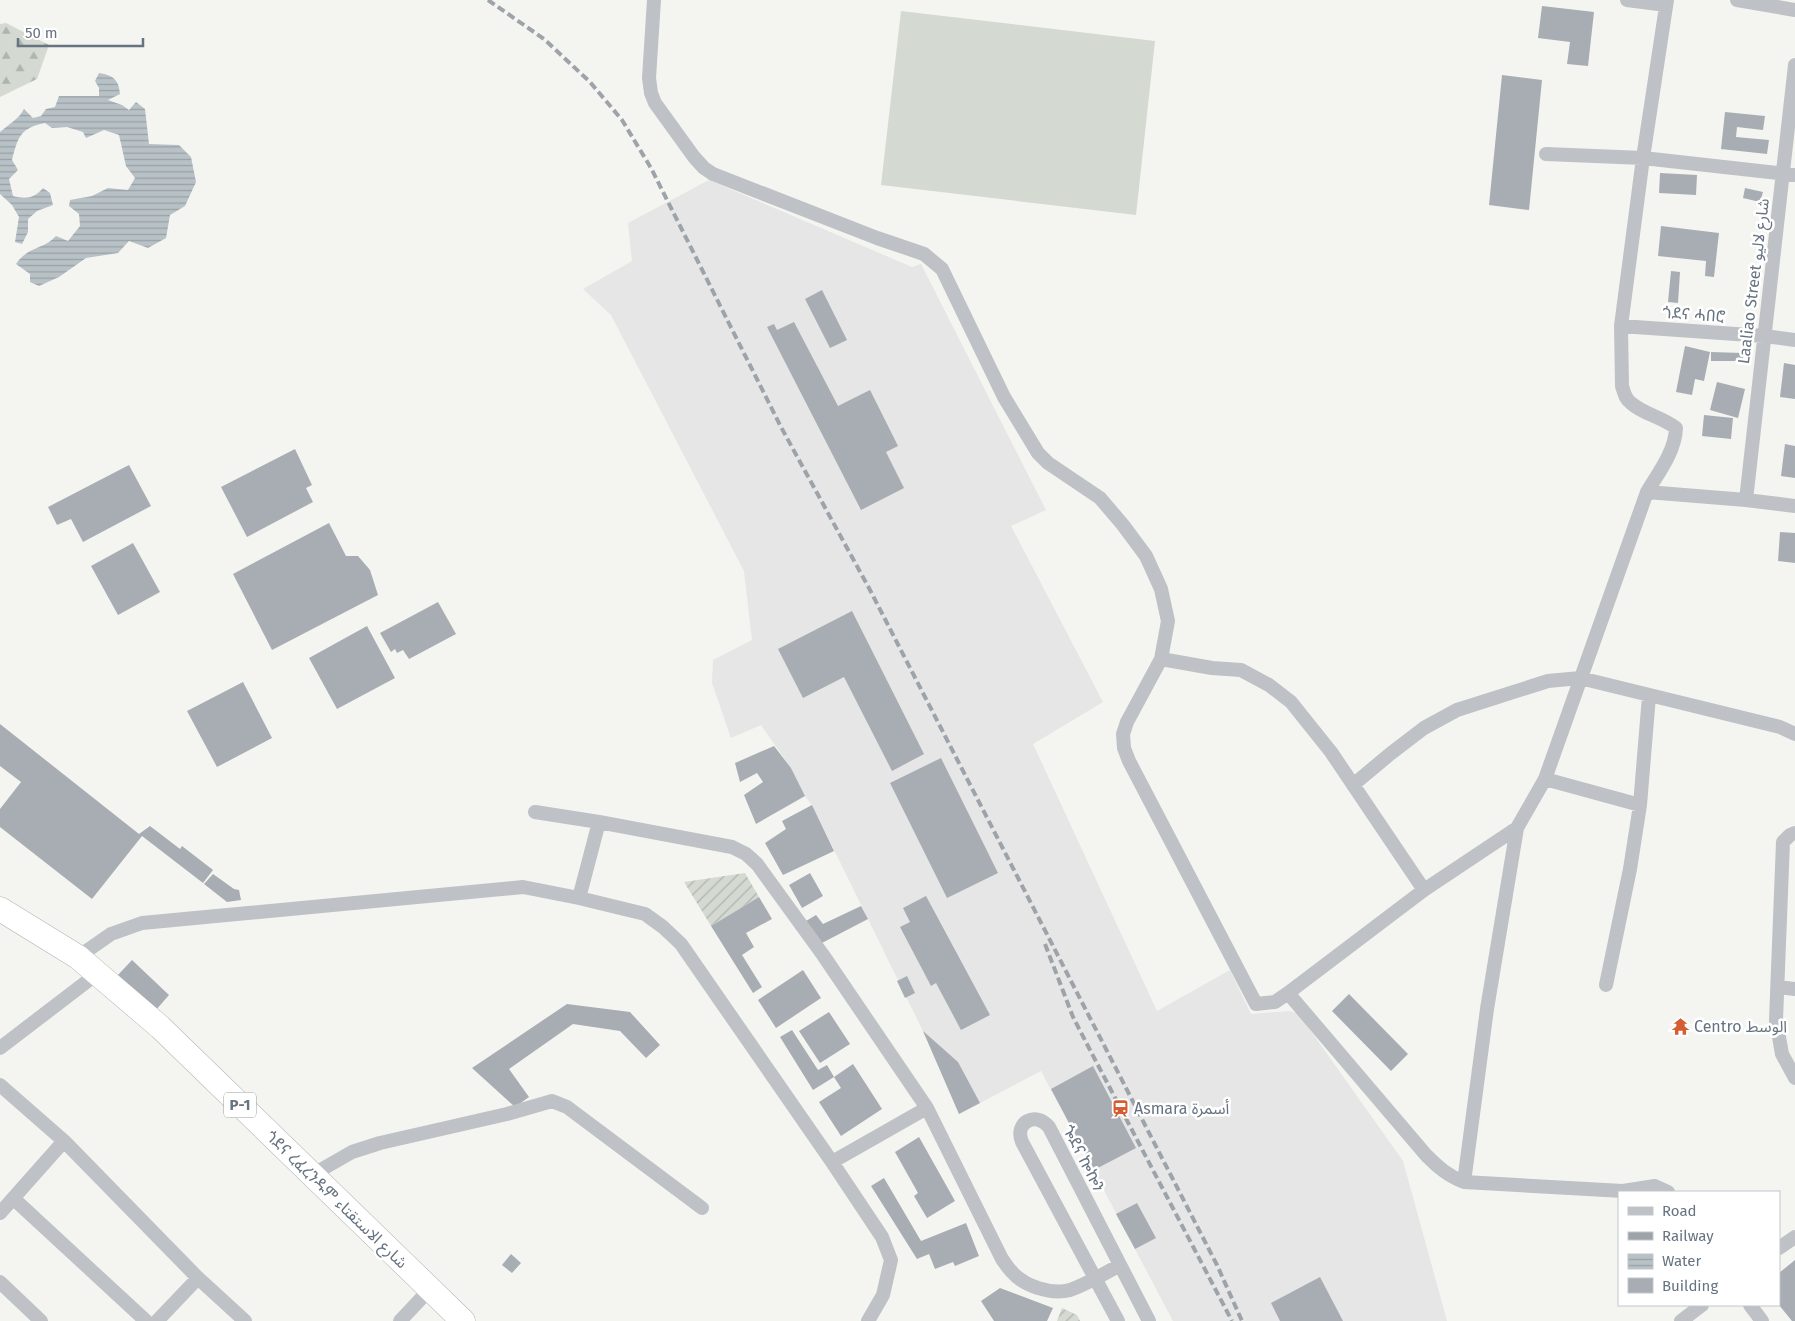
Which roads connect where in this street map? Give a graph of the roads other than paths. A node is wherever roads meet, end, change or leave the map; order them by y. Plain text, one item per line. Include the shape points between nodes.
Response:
1 (654, 0) edge
2 (1628, 0) edge
3 (1737, 0) edge
4 (1666, 2) edge
5 (1795, 10) edge
6 (1795, 65) edge
7 (1546, 154) dead end
8 (1643, 158) junction
9 (1789, 174) edge
10 (1621, 326) junction
11 (1764, 336) junction
12 (1795, 340) edge
13 (1646, 492) junction
14 (1746, 500) junction
15 (1795, 506) edge
16 (1161, 659) junction
17 (1580, 678) junction
18 (1650, 696) junction
19 (1795, 734) edge
20 (1545, 779) junction
21 (1353, 785) junction
22 (1640, 805) junction
23 (535, 812) dead end
24 (599, 822) junction
25 (1517, 828) junction
26 (1795, 833) edge
27 (1424, 890) junction
28 (579, 898) junction
29 (0, 909) edge
30 (78, 958) junction
31 (98, 973) junction
32 (1606, 985) dead end
33 (1778, 987) junction
34 (1795, 989) edge
35 (1288, 993) junction
36 (0, 1048) edge
37 (1795, 1078) edge
38 (0, 1085) edge
39 (927, 1108) junction
40 (64, 1141) junction
41 (832, 1162) junction
42 (312, 1175) junction
43 (1464, 1182) junction
44 (1623, 1191) edge
45 (1623, 1191) edge
46 (1666, 1191) edge
47 (14, 1199) junction
48 (702, 1208) dead end
49 (0, 1213) edge
50 (1795, 1237) edge
51 (1780, 1247) edge
52 (1120, 1265) junction
53 (198, 1278) junction
54 (1095, 1278) junction
55 (0, 1282) edge
56 (430, 1289) junction
57 (1701, 1306) edge
58 (1751, 1306) edge
59 (40, 1321) edge
60 (146, 1321) edge
61 (157, 1321) edge
62 (245, 1321) edge
63 (400, 1321) edge
64 (463, 1321) edge
65 (868, 1321) edge
66 (1118, 1321) edge
67 (1149, 1321) edge
68 (1681, 1321) edge
69 (1762, 1321) edge

1 - 16 street via 651,93 655,104 704,168 924,254 942,269 1004,397 1038,453 1100,498 1146,556 1161,589 1168,621
2 - 4 street
3 - 5 street
4 - 8 street
6 - 9 street, Laaliao Street شارع لاليو
7 - 8 street
8 - 9 street
8 - 10 street
9 - 11 street, Laaliao Street شارع لاليو
10 - 11 street, ጎደና ሓበሮ
10 - 13 street via 1624,395 1630,403 1676,428 1672,450
11 - 12 street, ጎደና ሓበሮ
11 - 14 street, Laaliao Street شارع لاليو
13 - 14 street
13 - 17 street
14 - 15 street
16 - 21 street via 1241,670 1270,685 1291,702
16 - 35 street via 1127,722 1123,734 1124,748 1256,1004 1275,1002
17 - 18 street
17 - 20 street
17 - 21 street via 1548,681 1457,710 1424,728
18 - 19 street via 1780,727
18 - 22 street
20 - 22 street
20 - 25 street
21 - 27 street
22 - 32 street
23 - 24 street
24 - 28 street
24 - 39 street via 732,847 746,854 757,864 817,948
25 - 27 street
25 - 43 street via 1487,1009
26 - 33 street via 1783,842
27 - 35 street
28 - 30 street via 523,887 142,922 111,934
28 - 41 street via 645,914 681,944
29 - 30 highway, ጎደና ረፈረንዱም شارع الاستقتاء / P-1
30 - 31 highway, ጎደና ረፈረንዱም شارع الاستقتاء / P-1
31 - 36 street
31 - 42 highway, ጎደና ረፈረንዱም شارع الاستقتاء / P-1 via 160,1027
33 - 34 street
33 - 37 street via 1776,1020 1782,1054
35 - 43 street via 1426,1155 1453,1178
38 - 40 street
39 - 41 street
39 - 54 street via 1002,1259 1013,1273 1042,1289 1056,1291 1069,1290
40 - 47 street
40 - 53 street
41 - 65 street via 882,1237 891,1260 883,1295
42 - 48 street via 352,1152 380,1143 552,1101 567,1108
42 - 56 highway, ጎደና ረፈረንዱም شارع الاستقتاء / P-1
43 - 44 street
45 - 46 street via 1655,1186
47 - 49 street
47 - 60 street
50 - 51 street
52 - 54 street
52 - 54 street, ጐደና ኰኰን via 1049,1127 1042,1120 1028,1121 1022,1127 1022,1142
52 - 67 street, ጐደና ኰኰን
53 - 61 street
53 - 62 street
54 - 66 street, ጐደና ኰኰን
55 - 59 street
56 - 63 street
56 - 64 highway, ጎደና ረፈረንዱም شارع الاستقتاء / P-1
57 - 68 street
58 - 69 street

